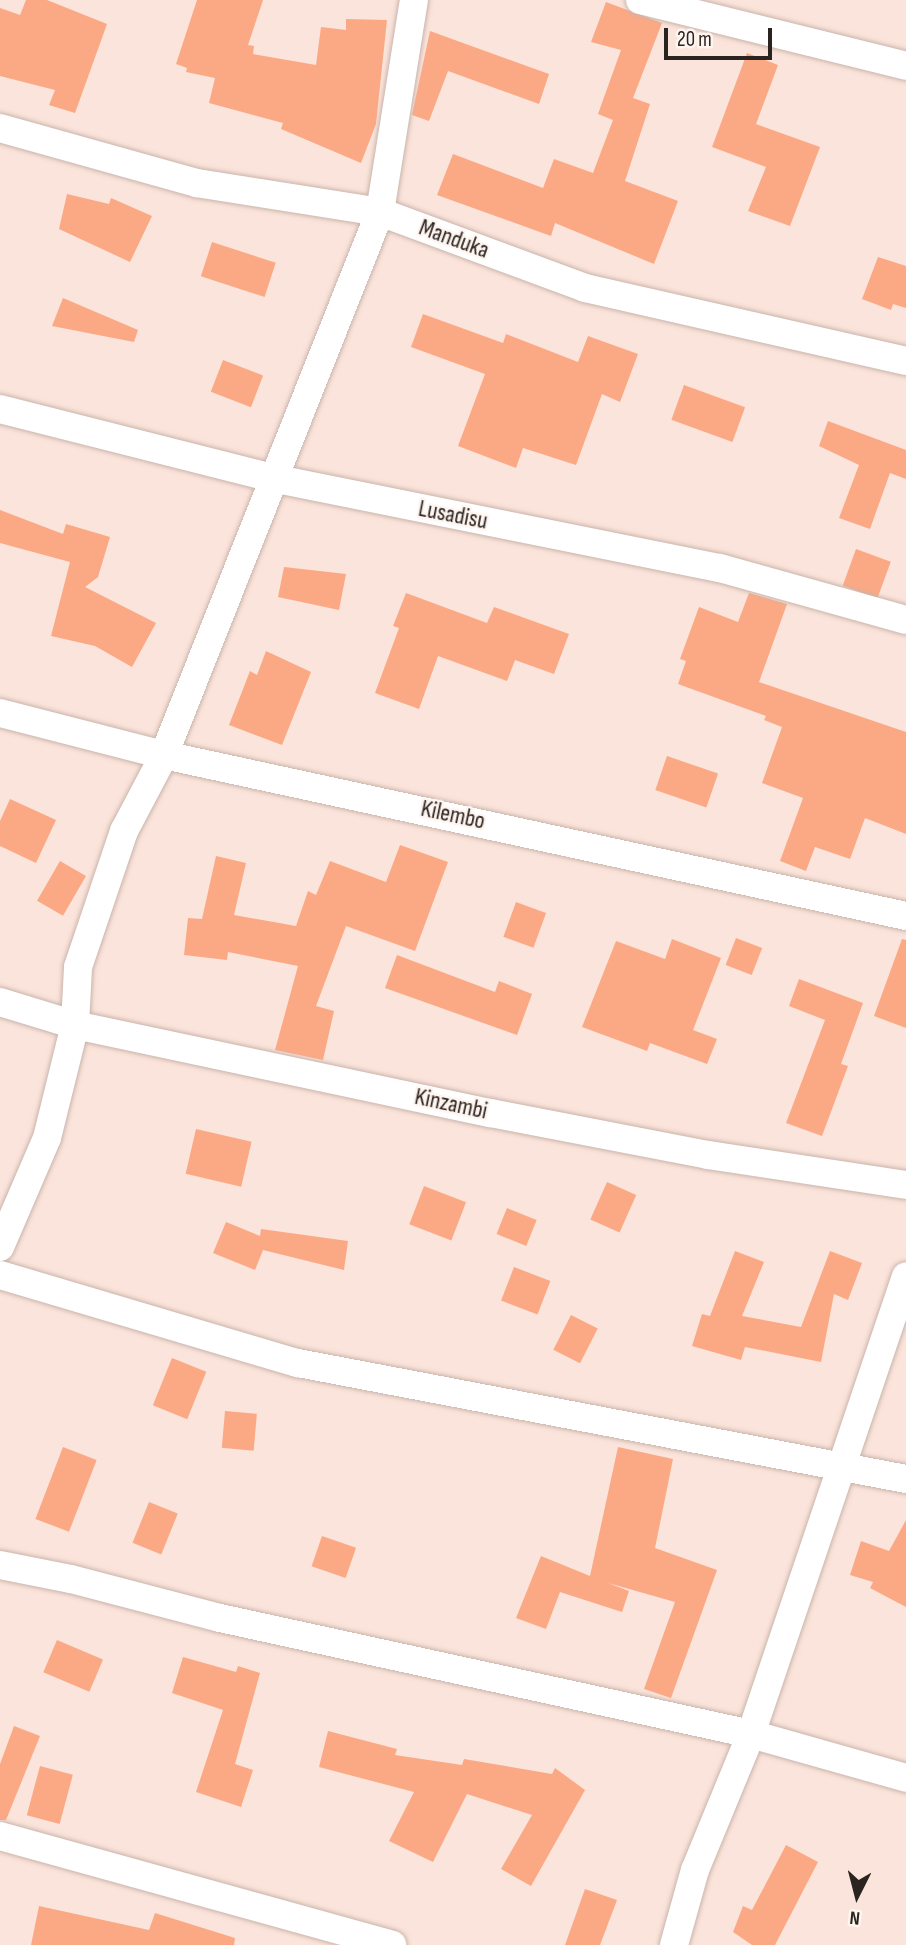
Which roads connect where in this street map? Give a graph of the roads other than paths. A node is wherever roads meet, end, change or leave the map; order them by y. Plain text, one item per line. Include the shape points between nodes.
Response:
1 (414, 0) edge
2 (640, 0) edge
3 (906, 66) edge
4 (0, 128) edge
5 (380, 212) junction
6 (906, 361) edge
7 (0, 409) edge
8 (272, 478) junction
9 (906, 620) edge
10 (0, 713) edge
11 (164, 755) junction
12 (906, 916) edge
13 (0, 1002) edge
14 (75, 1025) junction
15 (906, 1185) edge
16 (0, 1247) edge
17 (0, 1275) edge
18 (906, 1278) edge
19 (844, 1466) junction
20 (906, 1479) edge
21 (0, 1565) edge
22 (751, 1734) junction
23 (906, 1778) edge
24 (0, 1836) edge
25 (392, 1945) edge
26 (674, 1945) edge

1 - 5 street
2 - 3 street
4 - 5 street, Manduka via 197,183
5 - 6 street, Manduka via 585,288
5 - 8 street
7 - 8 street, Lusadisu
8 - 9 street, Lusadisu via 720,568
8 - 11 street
10 - 11 street, Kilembo
11 - 12 street, Kilembo
11 - 14 street via 124,831 93,918 78,967
13 - 14 street, Kinzambi
14 - 15 street, Kinzambi via 695,1152
14 - 16 street via 47,1138
17 - 19 street via 298,1363
18 - 19 street
19 - 20 street
19 - 22 street
21 - 22 street
22 - 23 street
22 - 26 street via 695,1870
24 - 25 street

